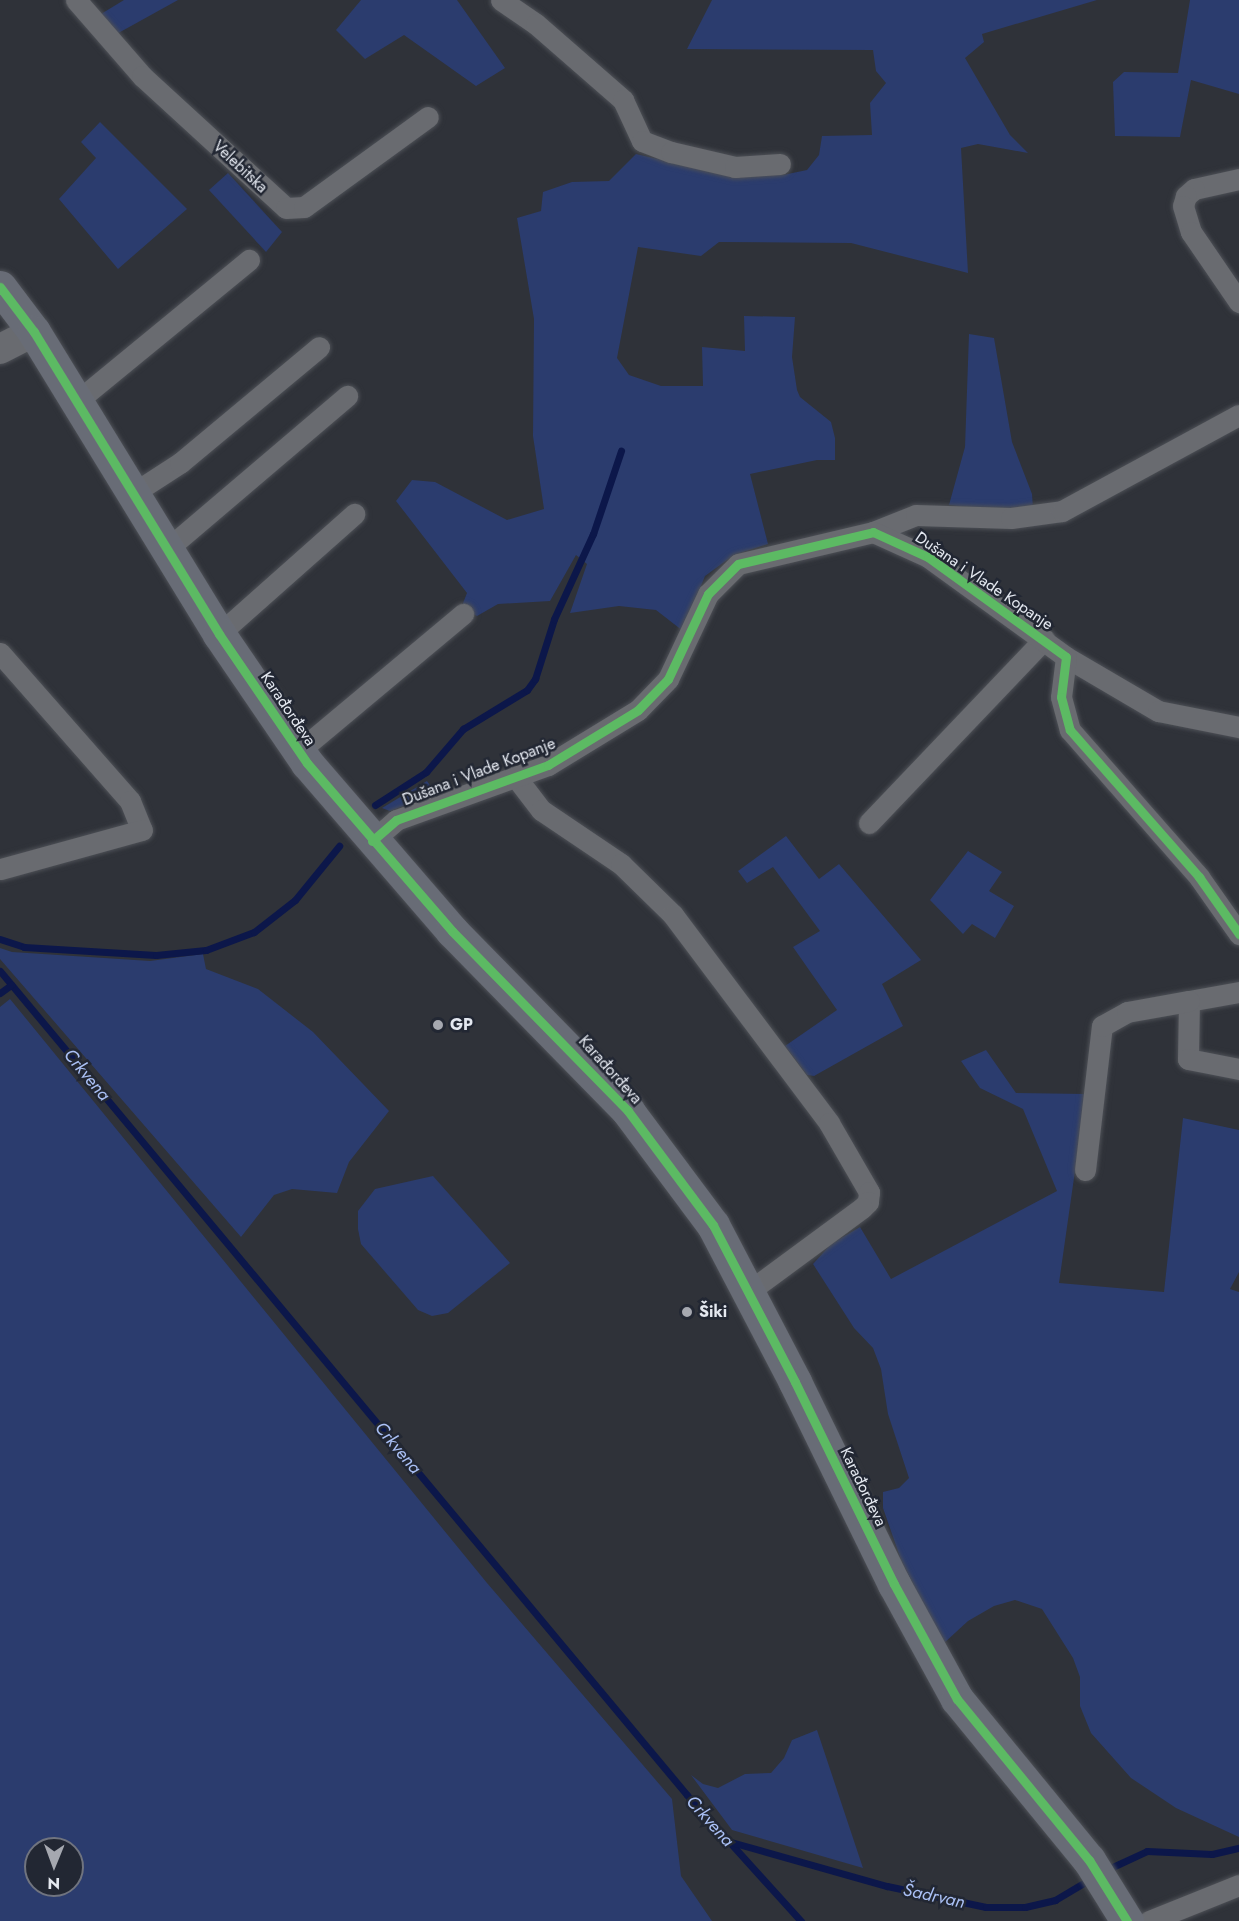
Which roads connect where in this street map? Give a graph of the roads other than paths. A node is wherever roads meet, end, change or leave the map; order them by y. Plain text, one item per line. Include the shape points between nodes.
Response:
1 (76, 0) edge
2 (501, 0) edge
3 (428, 117) dead end
4 (780, 164) dead end
5 (1239, 179) edge
6 (249, 260) dead end
7 (0, 287) edge
8 (1239, 302) edge
9 (34, 332) junction
10 (319, 347) dead end
11 (0, 349) edge
12 (347, 396) dead end
13 (76, 402) junction
14 (1239, 415) edge
15 (132, 494) junction
16 (354, 514) dead end
17 (873, 532) junction
18 (166, 550) junction
19 (463, 614) dead end
20 (219, 634) junction
21 (1044, 639) junction
22 (0, 653) edge
23 (1066, 657) junction
24 (1239, 727) edge
25 (299, 751) junction
26 (515, 776) junction
27 (869, 824) dead end
28 (372, 841) junction
29 (0, 869) edge
30 (1239, 934) edge
31 (1239, 992) edge
32 (1189, 1001) junction
33 (1239, 1069) edge
34 (1085, 1170) dead end
35 (748, 1292) junction
36 (1239, 1885) edge
37 (1127, 1921) edge
38 (1149, 1921) edge

1 - 3 street, Velebitska via 142,76 286,208 304,207
2 - 4 street via 536,24 623,100 642,141 735,167
5 - 8 street via 1194,189 1183,206 1191,232
6 - 13 street
7 - 9 main road, Karađorđeva
9 - 11 street
9 - 13 main road, Karađorđeva
10 - 15 street via 180,463
12 - 18 street
13 - 15 main road, Karađorđeva
14 - 17 street via 1062,511 1011,518 916,515
15 - 18 main road, Karađorđeva
16 - 20 street
17 - 21 street, Dušana i Vlade Kopanje via 927,557
17 - 26 street, Dušana i Vlade Kopanje via 738,564 708,594 680,657 650,699 591,741 548,765
18 - 20 main road, Karađorđeva
19 - 25 street
20 - 25 main road, Karađorđeva
21 - 23 street, Dušana i Vlade Kopanje
21 - 27 street, Dušana i Vlade Kopanje
22 - 29 street via 130,801 142,830
23 - 24 street, Dušana i Vlade Kopanje via 1158,711
23 - 30 street via 1061,697 1070,730 1199,878
25 - 28 main road, Karađorđeva
26 - 28 street, Dušana i Vlade Kopanje via 396,820
26 - 35 street, Dušana i Vlade Kopanje via 541,810 621,864 673,915 829,1123 869,1192 868,1202 862,1208
28 - 35 main road, Karađorđeva via 452,931 628,1111 713,1225
31 - 32 street
32 - 33 street via 1188,1059
32 - 34 street via 1127,1012 1102,1026
35 - 37 main road, Karađorđeva via 951,1689 1097,1874
36 - 38 street

